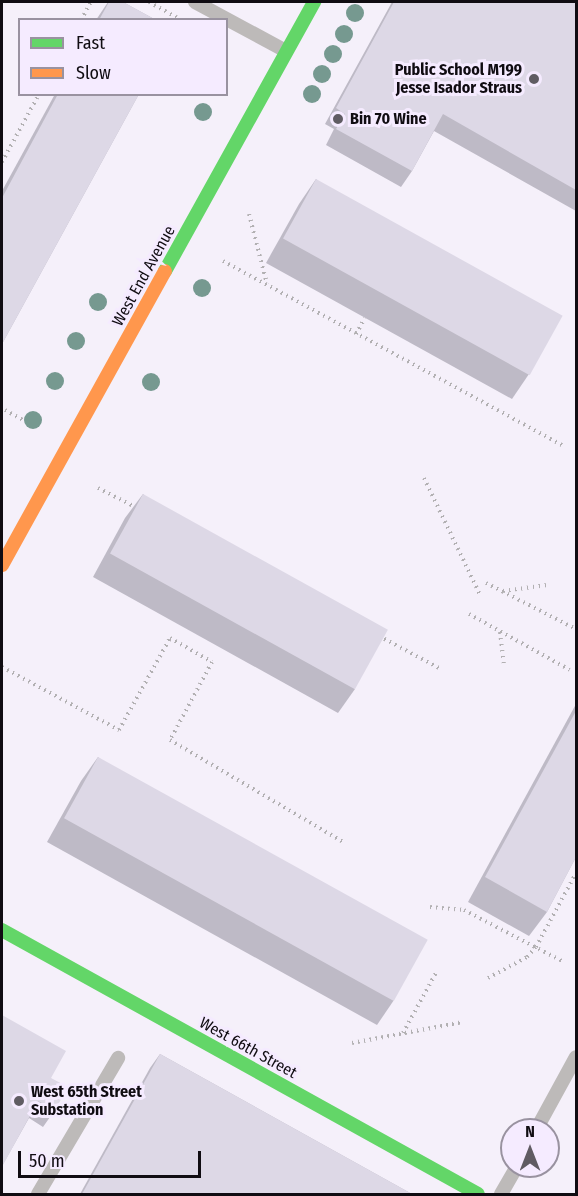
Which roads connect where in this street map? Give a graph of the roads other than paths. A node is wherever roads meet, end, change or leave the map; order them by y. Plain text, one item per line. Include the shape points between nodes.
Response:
1 (195, 2) edge
2 (314, 2) edge
3 (225, 18) edge
4 (228, 20) edge
5 (286, 51) junction
6 (2, 565) edge
7 (2, 930) edge
8 (576, 1057) edge
9 (118, 1058) dead end
10 (543, 1118) edge
11 (510, 1178) edge
12 (38, 1194) edge
13 (478, 1194) edge
14 (501, 1194) edge

1 - 3 lane
2 - 5 main road, West End Avenue
4 - 5 lane
5 - 6 main road, West End Avenue
7 - 13 main road, West 66th Street
8 - 10 lane
9 - 12 lane
11 - 14 lane

